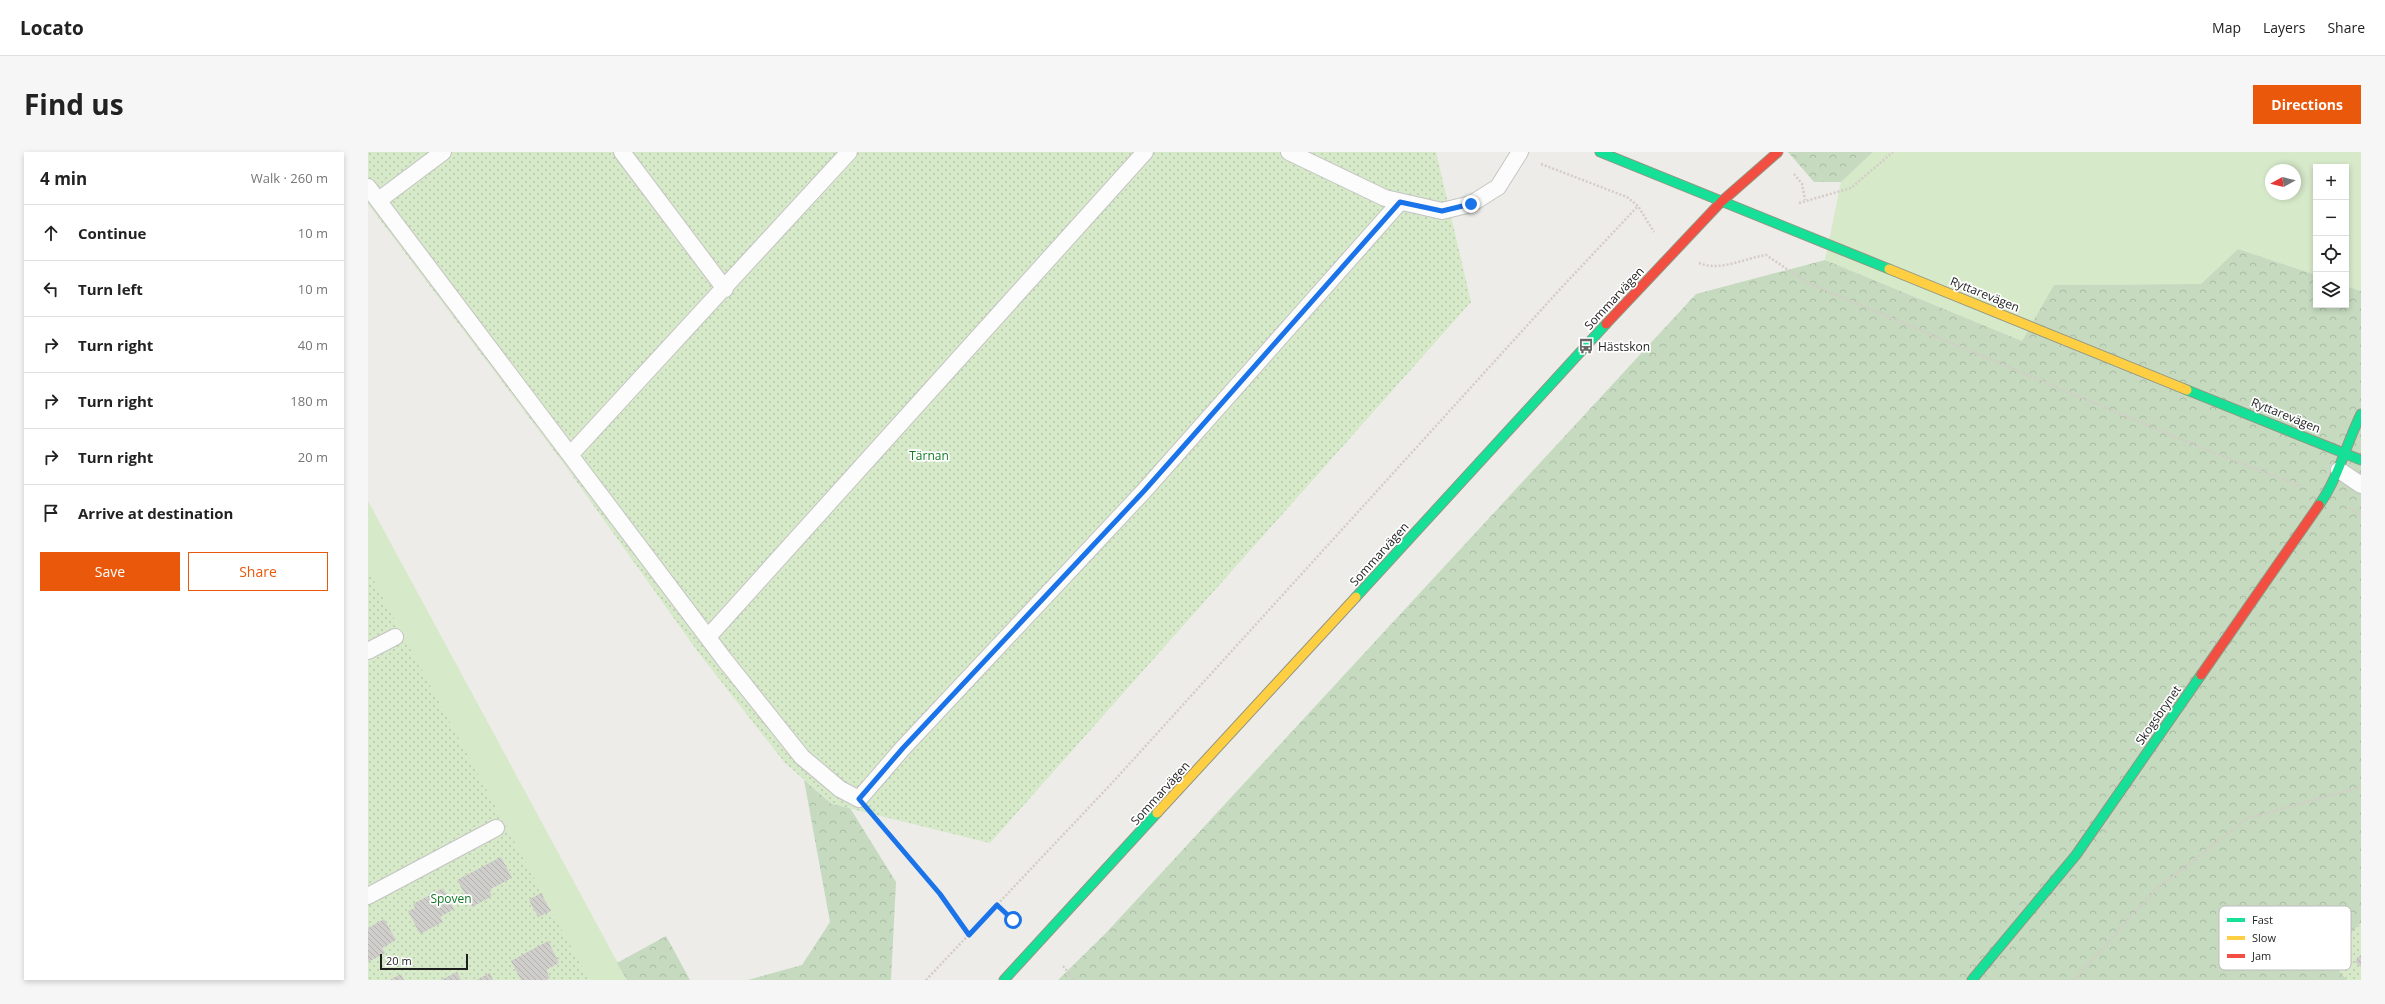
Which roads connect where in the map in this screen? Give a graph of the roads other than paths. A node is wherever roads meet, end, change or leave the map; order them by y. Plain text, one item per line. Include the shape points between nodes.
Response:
1 (443, 152) edge
2 (622, 152) edge
3 (849, 152) edge
4 (1145, 152) edge
5 (1289, 152) edge
6 (1600, 152) edge
7 (1778, 152) edge
8 (1519, 154) edge
9 (368, 187) edge
10 (378, 200) junction
11 (1400, 202) junction
12 (1721, 202) junction
13 (725, 289) junction
14 (2361, 414) edge
15 (2344, 452) junction
16 (570, 455) junction
17 (2361, 460) edge
18 (2339, 470) junction
19 (2361, 485) edge
20 (395, 637) dead end
21 (708, 637) junction
22 (368, 651) edge
23 (496, 828) dead end
24 (368, 896) edge
25 (1004, 980) edge
26 (1972, 980) edge

1 - 10 lane
2 - 13 lane
3 - 13 lane
4 - 21 lane
5 - 11 lane via 1385,198
6 - 12 street, Ryttarevägen
7 - 12 street, Sommarvägen
8 - 11 lane via 1498,187 1471,204 1442,211
9 - 10 lane
10 - 16 lane
11 - 21 lane via 1144,491 903,748 859,799 840,789 802,756
12 - 15 street, Ryttarevägen
12 - 25 street, Sommarvägen
13 - 16 lane
14 - 15 street, Skogsbrynet
15 - 17 street, Ryttarevägen
15 - 18 street, Skogsbrynet
16 - 21 lane
18 - 19 lane
18 - 26 street, Skogsbrynet via 2326,495 2076,855
20 - 22 lane
23 - 24 lane

